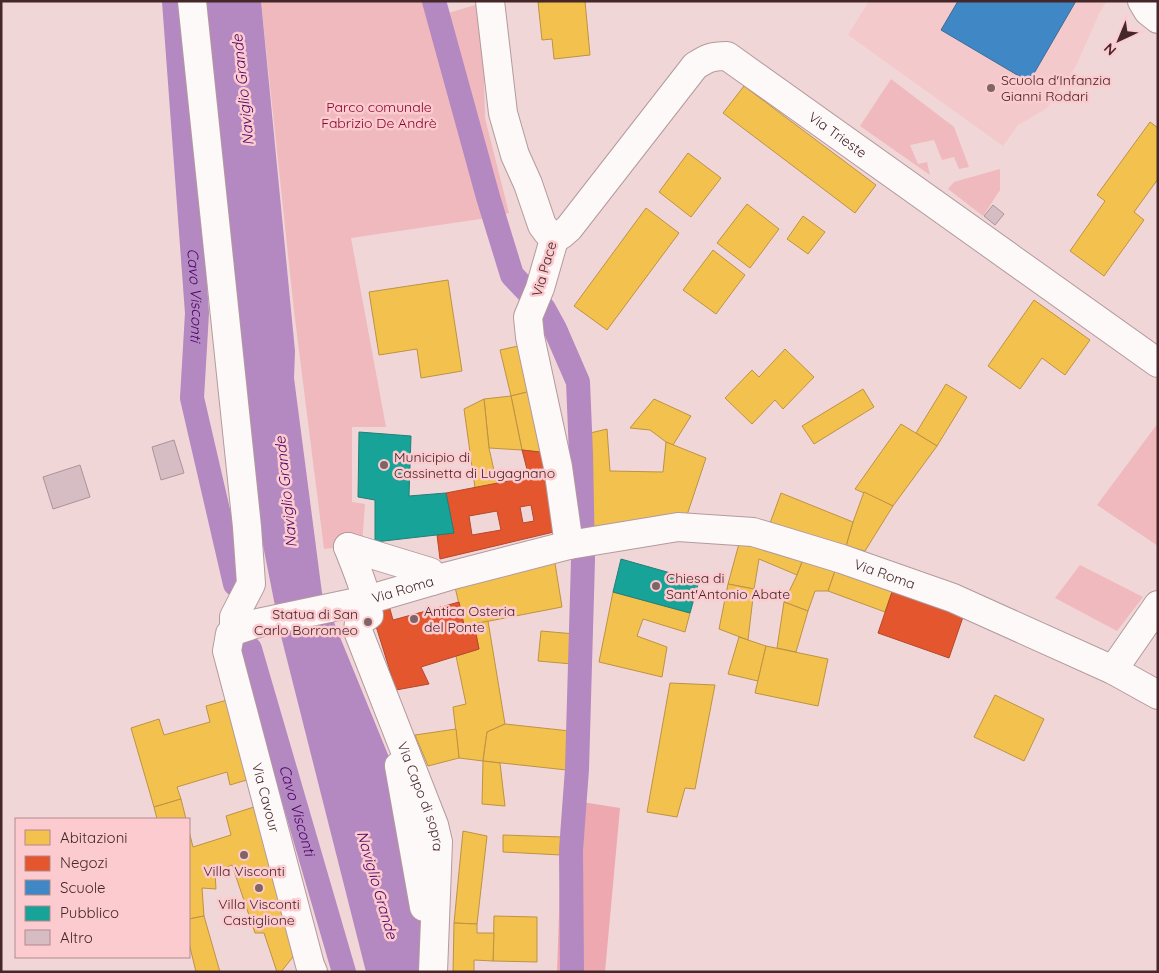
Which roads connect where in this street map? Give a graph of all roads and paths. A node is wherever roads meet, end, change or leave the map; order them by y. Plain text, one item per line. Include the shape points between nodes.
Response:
1 (192, 1) edge
2 (490, 1) edge
3 (1142, 1) edge
4 (1158, 19) edge
5 (554, 236) junction
6 (1158, 363) edge
7 (588, 543) junction
8 (432, 581) junction
9 (362, 601) junction
10 (1158, 605) edge
11 (246, 627) junction
12 (1113, 670) junction
13 (1158, 695) edge
14 (310, 970) edge
15 (433, 972) edge

1 - 11 street, Via Cavour via 251,584 234,617
2 - 5 street, Via Pace via 503,113 542,225
3 - 4 street
5 - 6 street, Via Trieste via 569,228 695,66 706,58 726,56
5 - 7 street, Via Pace via 528,318 530,337 558,467
7 - 8 street, Via Roma
7 - 12 street, Via Roma via 678,527 732,535 753,532 953,598
8 - 9 street, Via Roma
8 - 9 street via 430,572 348,547 365,589
9 - 11 street, Via Roma
9 - 15 street, Via Capo di sopra via 369,615 359,622 358,631 438,842
10 - 12 street
11 - 14 street, Via Cavour via 230,634 227,651
12 - 13 street, Via Roma

